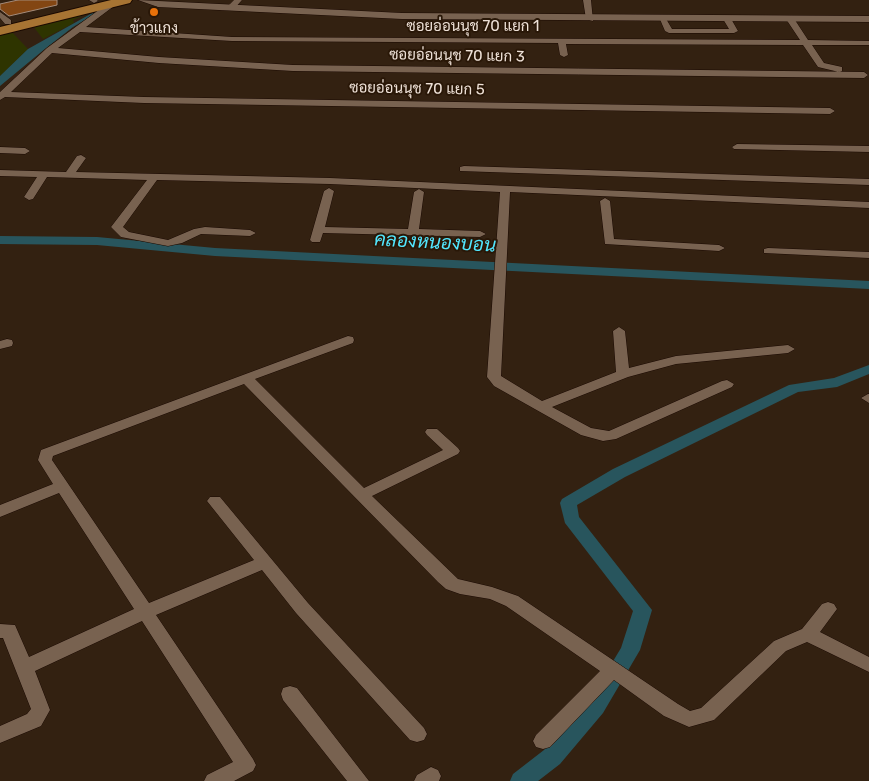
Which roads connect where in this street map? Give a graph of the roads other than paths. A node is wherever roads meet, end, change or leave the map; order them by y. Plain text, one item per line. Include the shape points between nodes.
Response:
1 (95, 0) edge
2 (143, 0) edge
3 (587, 0) edge
4 (120, 1) edge
5 (234, 4) edge
6 (590, 19) junction
7 (790, 19) junction
8 (869, 19) edge
9 (2, 22) edge
10 (78, 29) junction
11 (562, 41) junction
12 (806, 43) junction
13 (869, 43) edge
14 (50, 50) junction
15 (564, 55) dead end
16 (867, 72) edge
17 (1, 96) edge
18 (384, 103) junction
19 (412, 103) junction
20 (830, 111) dead end
21 (382, 113) dead end
22 (410, 114) dead end
23 (737, 147) dead end
24 (0, 150) edge
25 (868, 150) edge
26 (25, 151) dead end
27 (81, 158) dead end
28 (464, 169) dead end
29 (0, 173) edge
30 (44, 174) junction
31 (69, 175) junction
32 (155, 176) junction
33 (869, 182) edge
34 (419, 192) junction
35 (505, 193) junction
36 (29, 197) dead end
37 (605, 201) junction
38 (869, 205) edge
39 (869, 212) edge
40 (413, 232) junction
41 (250, 233) dead end
42 (480, 234) dead end
43 (719, 248) dead end
44 (768, 251) dead end
45 (869, 255) edge
46 (619, 331) dead end
47 (348, 340) dead end
48 (788, 348) dead end
49 (623, 374) junction
50 (246, 378) junction
51 (727, 384) dead end
52 (542, 406) junction
53 (432, 432) dead end
54 (63, 486) junction
55 (362, 495) junction
56 (215, 501) dead end
57 (0, 511) edge
58 (265, 562) junction
59 (828, 609) dead end
60 (145, 612) junction
61 (0, 631) edge
62 (808, 634) junction
63 (869, 665) edge
64 (24, 668) junction
65 (612, 670) junction
66 (290, 694) dead end
67 (417, 734) dead end
68 (0, 735) edge
69 (543, 741) dead end
70 (214, 781) edge
71 (358, 781) edge

1 - 9 main road
2 - 5 street via 158,4
3 - 6 street
4 - 9 main road
4 - 10 street
5 - 6 street via 402,16
6 - 7 street
7 - 8 street
7 - 12 street
10 - 11 street, ซอยอ่อนนุช 70 แยก 1 via 232,39
10 - 14 street
11 - 12 street, ซอยอ่อนนุช 70 แยก 1
11 - 15 street
12 - 13 street, ซอยอ่อนนุช 70 แยก 1
12 - 16 street via 825,68
14 - 16 street, ซอยอ่อนนุช 70 แยก 3 via 293,68
14 - 17 street
17 - 18 street, ซอยอ่อนนุช 70 แยก 5
18 - 19 street, ซอยอ่อนนุช 70 แยก 5
18 - 21 street
19 - 20 street, ซอยอ่อนนุช 70 แยก 5
19 - 22 street
23 - 25 street
24 - 26 street
27 - 31 street
28 - 33 street
29 - 30 street
30 - 31 street
30 - 36 street
31 - 32 street
32 - 35 street
32 - 41 street via 117,226 125,235 168,243 206,230
34 - 35 street
34 - 40 street
34 - 40 street via 331,190 318,235
35 - 37 street
35 - 38 street
35 - 52 street via 494,377 499,383
37 - 39 street
37 - 43 street via 609,242
40 - 42 street
44 - 45 street
46 - 49 street
47 - 50 street
48 - 49 street via 676,360
49 - 52 street
50 - 54 street via 46,453 45,460
50 - 55 street
51 - 52 street via 611,436 586,432
53 - 55 street via 454,451
54 - 57 street
54 - 60 street
55 - 65 street via 452,584 512,601
56 - 58 street
58 - 60 street
58 - 67 street via 302,608
59 - 62 street
60 - 64 street
60 - 70 street via 246,765
61 - 64 street via 9,630
62 - 63 street
62 - 65 street via 780,646 707,714 688,719
64 - 68 street via 41,710 34,720
65 - 69 street
66 - 71 street

